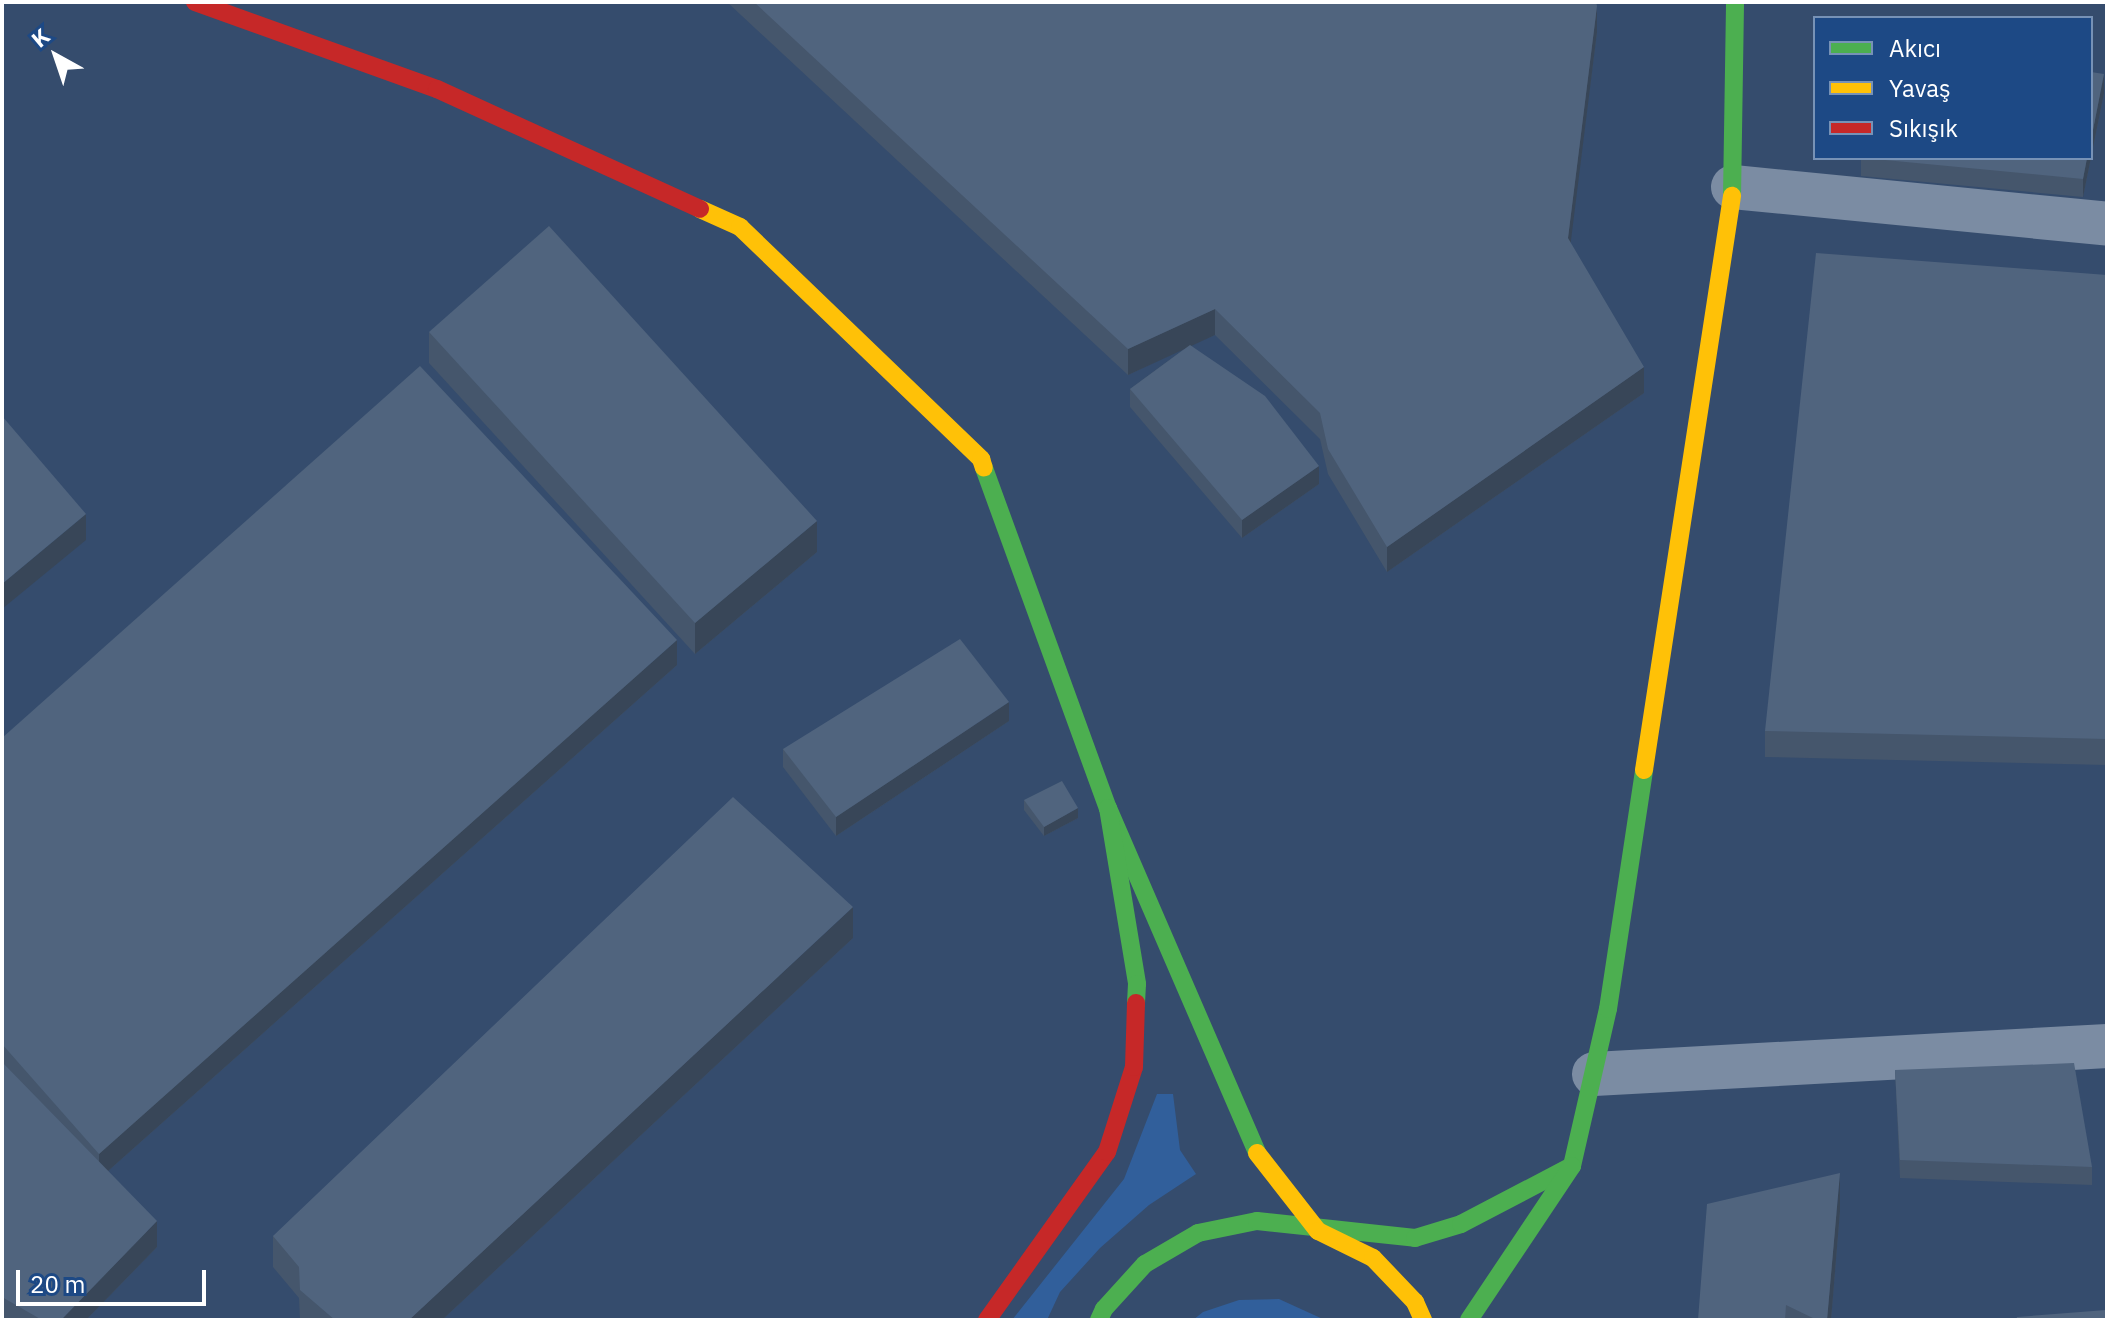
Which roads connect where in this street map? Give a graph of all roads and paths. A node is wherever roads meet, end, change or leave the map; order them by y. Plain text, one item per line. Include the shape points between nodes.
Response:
1 (195, 2) edge
2 (1735, 2) edge
3 (1733, 187) junction
4 (2107, 224) edge
5 (1108, 808) junction
6 (2107, 1046) edge
7 (1594, 1074) junction
8 (1572, 1166) junction
9 (1318, 1231) junction
10 (987, 1320) edge
11 (1099, 1320) edge
12 (1423, 1320) edge
13 (1469, 1320) edge

1 - 5 main road via 437,89 740,227 981,459
2 - 3 main road
3 - 4 street
3 - 7 main road
5 - 9 main road via 1261,1162
5 - 10 main road via 1137,984 1134,1067 1107,1152
6 - 7 street
7 - 8 main road
8 - 9 main road via 1461,1224 1415,1238
8 - 13 main road
9 - 11 main road via 1257,1221 1198,1233 1145,1264
9 - 12 main road via 1373,1258 1415,1302

